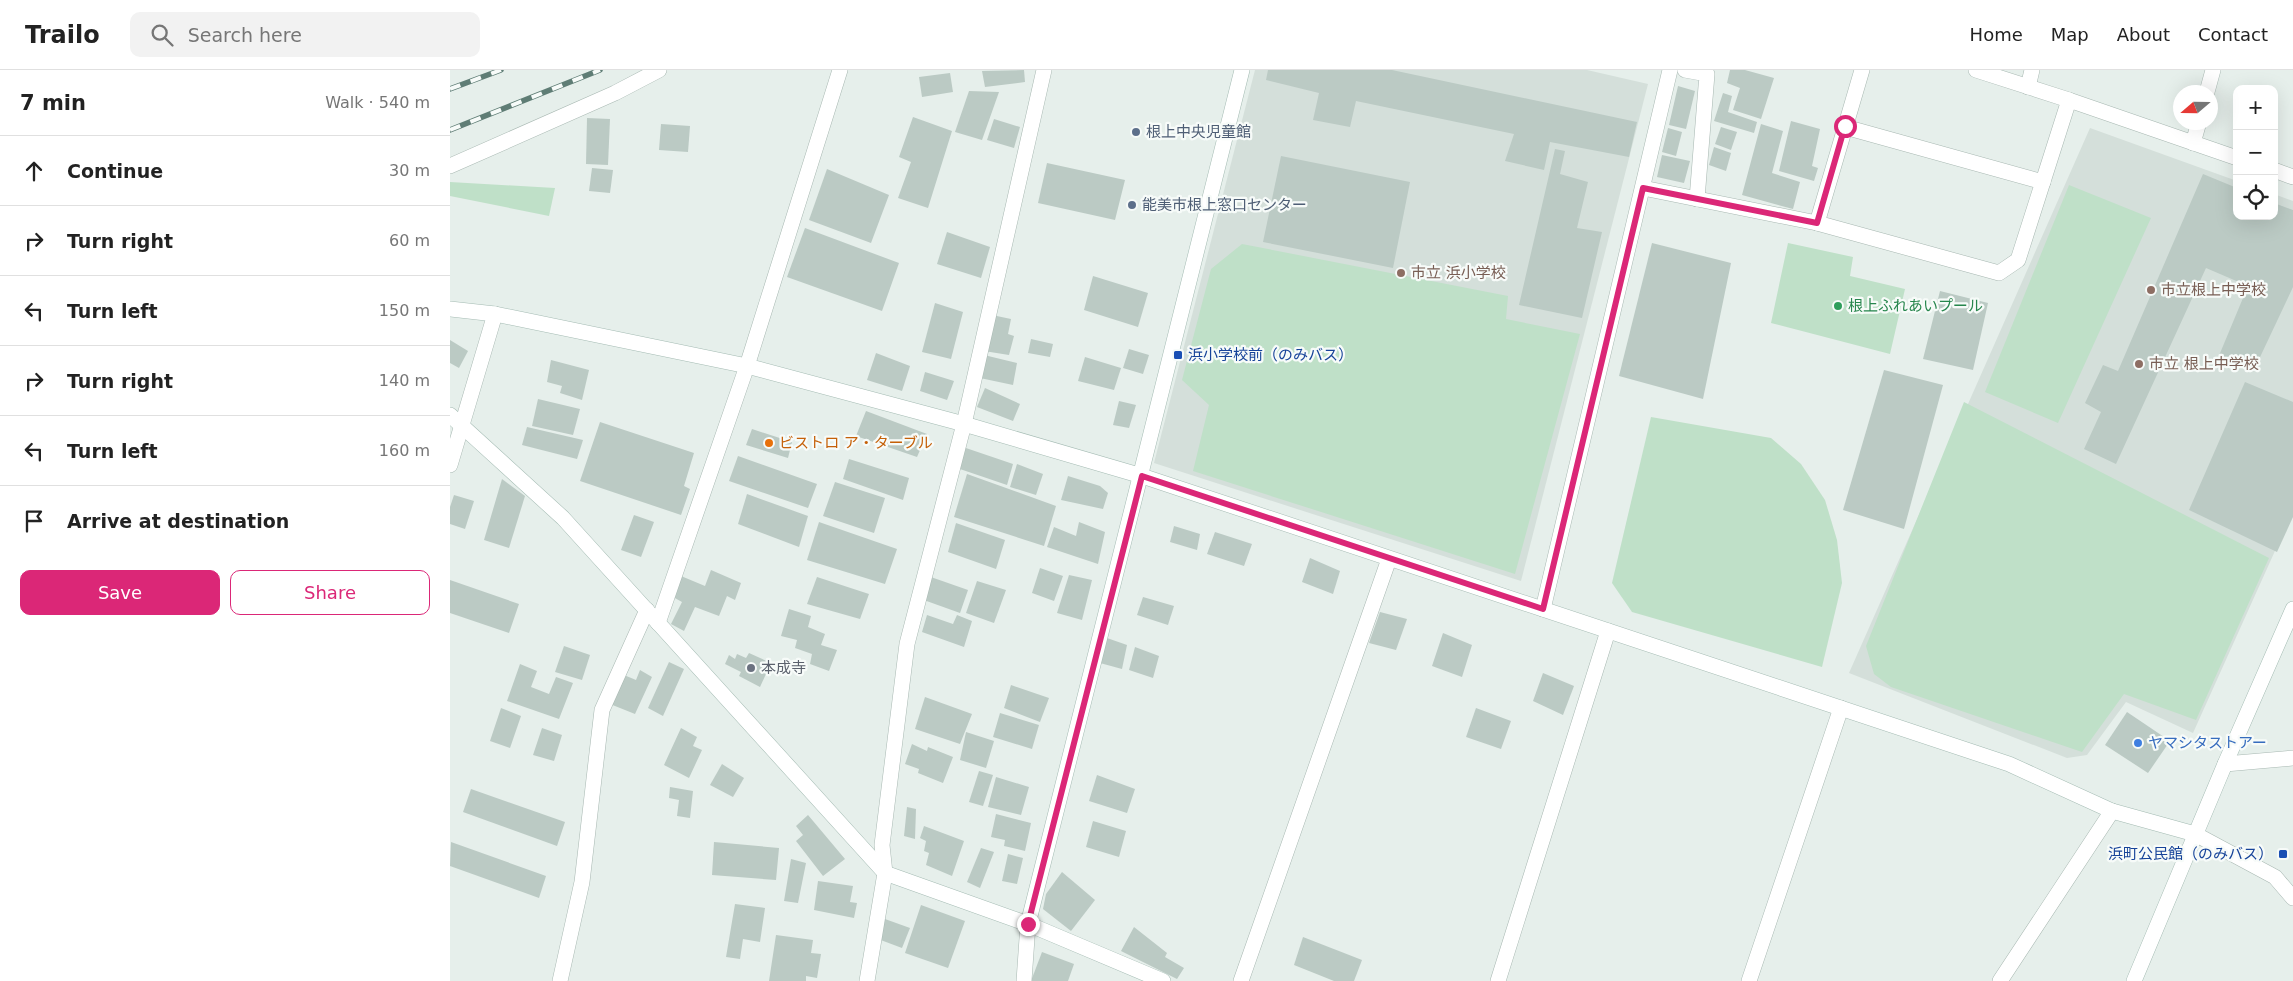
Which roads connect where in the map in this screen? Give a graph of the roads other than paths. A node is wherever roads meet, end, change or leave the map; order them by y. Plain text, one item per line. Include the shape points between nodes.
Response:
1 (659, 70) edge
2 (840, 70) edge
3 (1044, 70) edge
4 (1242, 70) edge
5 (1670, 70) edge
6 (1686, 70) edge
7 (1862, 70) edge
8 (1976, 70) edge
9 (2032, 70) edge
10 (2213, 70) edge
11 (2209, 85) edge
12 (2028, 87) junction
13 (2069, 100) junction
14 (1845, 126) junction
15 (2196, 130) edge
16 (2193, 143) junction
17 (2233, 157) edge
18 (450, 166) edge
19 (2278, 171) edge
20 (2293, 177) edge
21 (2042, 182) junction
22 (1643, 188) junction
23 (1697, 199) junction
24 (1817, 223) junction
25 (450, 309) edge
26 (495, 314) junction
27 (747, 366) junction
28 (450, 414) edge
29 (964, 424) junction
30 (463, 426) junction
31 (450, 465) edge
32 (1142, 476) junction
33 (1389, 559) junction
34 (1543, 609) junction
35 (2293, 609) edge
36 (646, 610) junction
37 (658, 623) junction
38 (1608, 631) junction
39 (1841, 708) junction
40 (2293, 758) edge
41 (2225, 764) junction
42 (2112, 811) junction
43 (2195, 834) junction
44 (885, 873) junction
45 (2293, 898) edge
46 (1028, 924) junction
47 (560, 981) edge
48 (867, 981) edge
49 (1024, 981) edge
50 (1163, 981) edge
51 (1241, 981) edge
52 (1498, 981) edge
53 (1749, 981) edge
54 (2000, 981) edge
55 (2134, 981) edge

1 - 18 street via 615,93
2 - 27 street
3 - 29 street
4 - 32 street
5 - 22 street
6 - 23 street via 1707,74
7 - 14 street
8 - 12 street
9 - 12 street
10 - 11 street
12 - 13 street
13 - 16 street
13 - 21 street
14 - 21 street
14 - 24 street
15 - 16 street
16 - 17 street
19 - 20 street
21 - 24 street via 2018,260 1999,273
22 - 23 street
22 - 34 street
23 - 24 street
25 - 26 street
26 - 27 street
26 - 30 street
27 - 29 street
27 - 37 street
28 - 30 street
29 - 32 street
29 - 44 street via 907,644 882,845
30 - 31 street
30 - 36 street via 564,518
32 - 33 street
32 - 46 street
33 - 34 street
33 - 51 street
34 - 38 street
35 - 41 street
36 - 37 street
36 - 47 street via 602,710 582,882
37 - 44 street
38 - 39 street
38 - 52 street
39 - 42 street via 2009,764
39 - 53 street
40 - 41 street
41 - 43 street
42 - 43 street
42 - 54 street
43 - 45 street via 2275,877
43 - 55 street
44 - 46 street
44 - 48 street
46 - 49 street
46 - 50 street

